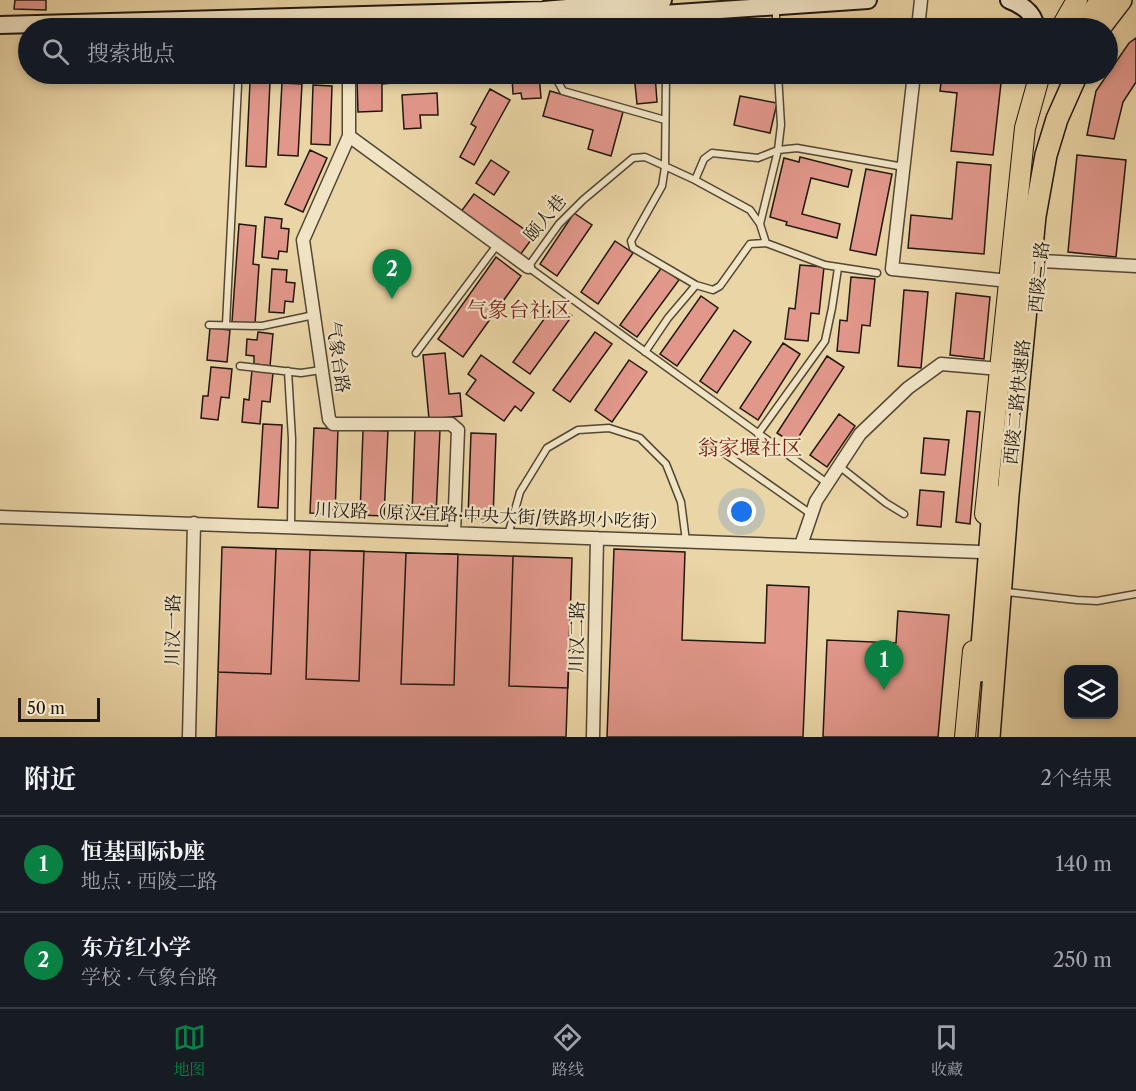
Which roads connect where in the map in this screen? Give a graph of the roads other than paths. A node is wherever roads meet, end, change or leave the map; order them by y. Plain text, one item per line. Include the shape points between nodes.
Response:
1 (287, 0) edge
2 (868, 0) edge
3 (921, 0) edge
4 (1009, 0) edge
5 (1077, 0) edge
6 (1101, 0) edge
7 (1114, 0) edge
8 (1121, 0) edge
9 (776, 7) junction
10 (658, 9) edge
11 (544, 15) edge
12 (287, 17) junction
13 (251, 18) edge
14 (500, 18) edge
15 (776, 18) edge
16 (919, 18) edge
17 (1034, 18) edge
18 (1067, 18) edge
19 (1099, 18) edge
20 (1104, 18) edge
21 (1106, 18) edge
22 (18, 24) edge
23 (0, 25) edge
24 (0, 35) edge
25 (18, 35) edge
26 (350, 84) edge
27 (560, 84) edge
28 (666, 84) edge
29 (779, 84) edge
30 (913, 84) edge
31 (1031, 84) edge
32 (1037, 84) edge
33 (1058, 84) edge
34 (1073, 84) edge
35 (1082, 84) edge
36 (238, 85) dead end
37 (665, 120) junction
38 (1026, 128) junction
39 (349, 136) junction
40 (778, 150) junction
41 (665, 167) junction
42 (904, 167) junction
43 (695, 180) junction
44 (760, 224) junction
45 (766, 243) junction
46 (496, 245) junction
47 (1041, 261) junction
48 (1136, 266) edge
49 (528, 267) junction
50 (838, 268) junction
51 (877, 273) dead end
52 (1009, 281) junction
53 (696, 285) junction
54 (314, 315) junction
55 (209, 325) dead end
56 (226, 325) junction
57 (645, 352) junction
58 (417, 353) dead end
59 (240, 366) dead end
60 (1000, 369) junction
61 (321, 370) junction
62 (288, 371) junction
63 (758, 434) junction
64 (717, 448) dead end
65 (839, 466) junction
66 (827, 484) junction
67 (904, 514) dead end
68 (811, 515) junction
69 (0, 517) edge
70 (194, 523) junction
71 (291, 527) junction
72 (454, 533) junction
73 (508, 535) junction
74 (597, 538) junction
75 (686, 541) junction
76 (801, 545) junction
77 (981, 552) junction
78 (1007, 592) junction
79 (1136, 594) edge
80 (189, 737) edge
81 (593, 737) edge
82 (965, 737) edge
83 (976, 737) edge
84 (989, 737) edge
85 (998, 737) edge

1 - 12 main road
2 - 9 main road
3 - 16 street
4 - 17 main road
5 - 18 main road
6 - 19 highway
7 - 20 highway
8 - 21 highway
9 - 10 main road
9 - 15 lane
10 - 11 main road
11 - 12 main road
11 - 14 main road
12 - 13 main road
22 - 23 main road
24 - 25 main road
26 - 39 street, 气象台路
27 - 37 lane via 563,90
28 - 37 lane
29 - 40 lane
30 - 42 street
31 - 38 main road
32 - 38 main road, 西陵二路
33 - 83 highway, 西陵二路快速路 via 1045,114 1026,188 990,532
34 - 84 highway, 西陵二路快速路 via 1046,155 1035,216
35 - 47 main road, 西陵二路 via 1058,148
36 - 56 lane
37 - 41 lane
38 - 52 main road, 西陵二路
39 - 46 street, 颐人巷
39 - 54 street, 气象台路 via 303,240
40 - 42 lane via 797,148
40 - 43 lane via 758,158 712,153 704,159
40 - 44 lane
41 - 43 lane, 颐人巷
41 - 49 lane, 颐人巷 via 645,157 633,158 559,224
41 - 53 lane via 662,186 631,241 633,248
42 - 52 street via 892,269
43 - 44 lane, 颐人巷 via 750,210
44 - 45 lane, 颐人巷
45 - 50 lane
45 - 53 lane via 750,244 713,291
46 - 49 street, 颐人巷
46 - 58 lane
47 - 48 street
47 - 78 main road, 西陵二路
49 - 57 lane
50 - 51 lane
50 - 63 lane via 825,340
52 - 60 main road, 西陵二路
53 - 57 lane
54 - 56 lane via 262,326
54 - 61 street, 气象台路
55 - 56 lane
57 - 63 lane
59 - 62 lane
60 - 65 street via 941,364 908,388 860,434
60 - 77 main road, 西陵二路
61 - 62 lane
61 - 72 street, 气象台路 via 328,419 333,424 440,422 458,430
62 - 71 lane
63 - 66 lane
64 - 68 lane
65 - 66 street
65 - 67 lane
66 - 68 street
68 - 76 street
69 - 70 street, 川汉路（原汉宜路·中央大街/铁路坝小吃街）
70 - 71 street, 川汉路（原汉宜路·中央大街/铁路坝小吃街）
70 - 80 street, 川汉一路
71 - 72 street, 川汉路（原汉宜路·中央大街/铁路坝小吃街）
72 - 73 street, 川汉路（原汉宜路·中央大街/铁路坝小吃街）
73 - 74 street, 川汉路（原汉宜路·中央大街/铁路坝小吃街）
73 - 75 lane via 520,492 548,448 578,430 609,428 640,438 666,464 681,502
74 - 75 street, 川汉路（原汉宜路·中央大街/铁路坝小吃街）
74 - 81 street, 川汉二路
75 - 76 street, 川汉路（原汉宜路·中央大街/铁路坝小吃街）
76 - 77 street, 川汉路（原汉宜路·中央大街/铁路坝小吃街）
77 - 82 main road, 西陵二路
78 - 79 lane via 1097,601
78 - 85 main road, 西陵二路

